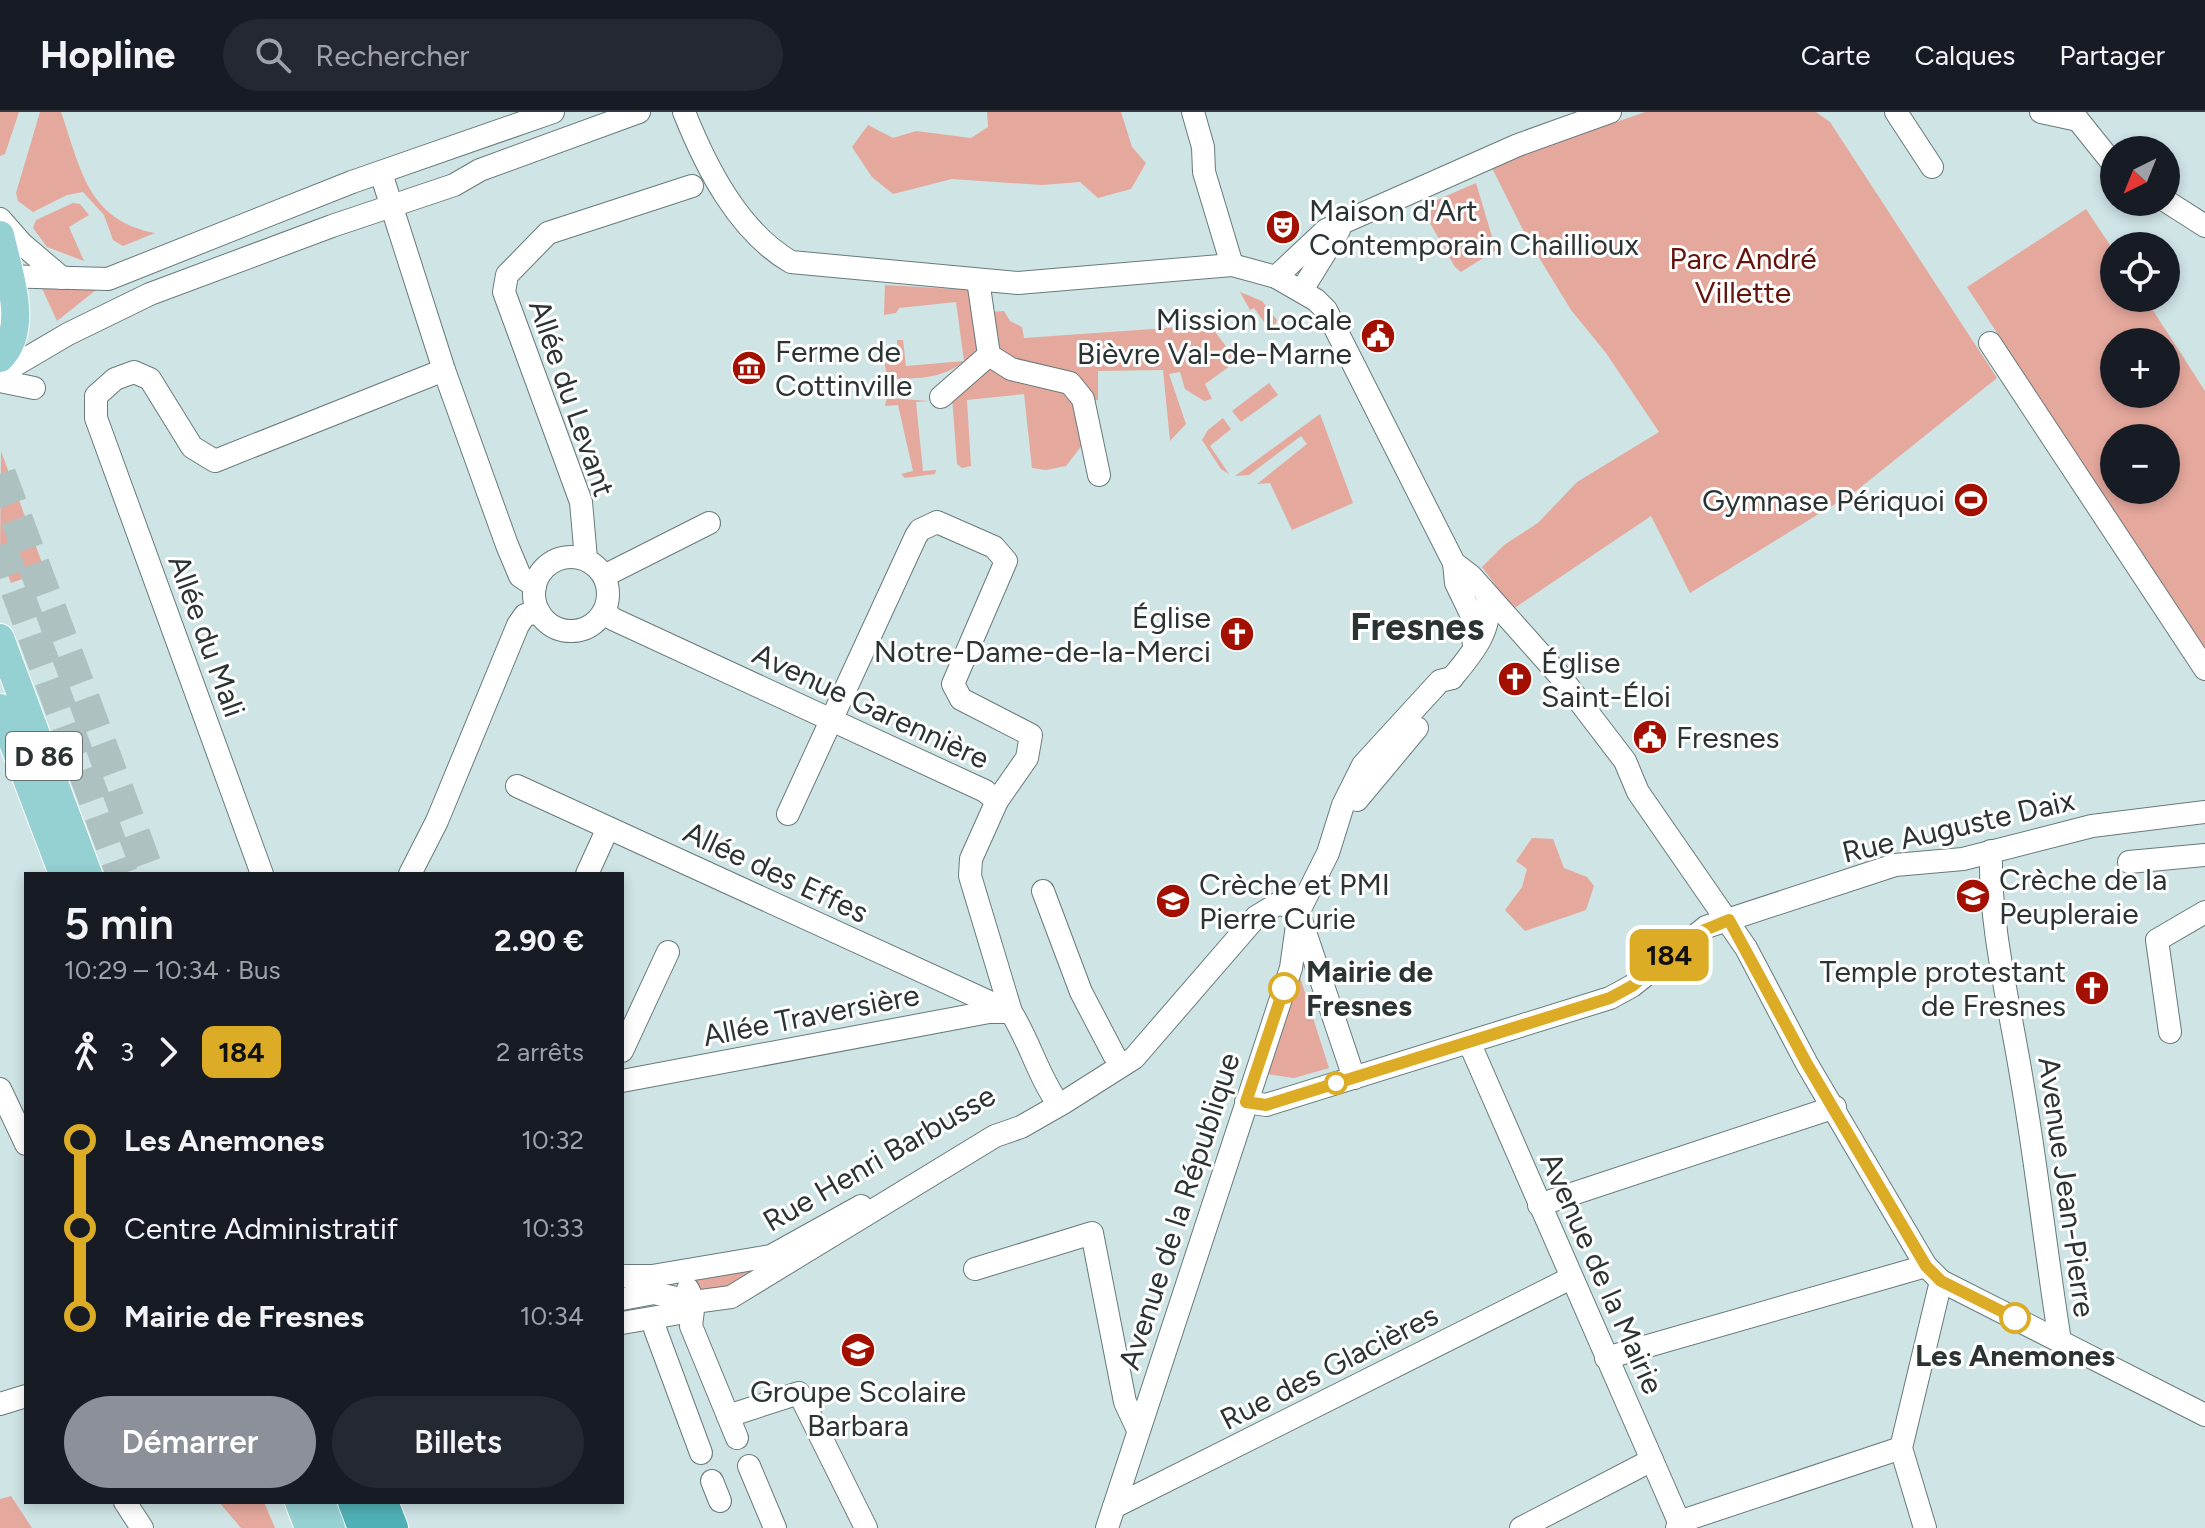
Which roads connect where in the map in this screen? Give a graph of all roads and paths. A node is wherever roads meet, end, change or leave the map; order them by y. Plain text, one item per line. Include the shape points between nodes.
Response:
1 (553, 112) edge
2 (639, 112) edge
3 (684, 112) edge
4 (1193, 112) edge
5 (1896, 112) edge
6 (2041, 112) edge
7 (1597, 114) edge
8 (2082, 116) edge
9 (2100, 144) edge
10 (1932, 167) dead end
11 (381, 173) junction
12 (692, 186) dead end
13 (391, 207) junction
14 (2180, 210) edge
15 (0, 219) edge
16 (1346, 220) junction
17 (2205, 226) edge
18 (0, 235) edge
19 (1232, 265) junction
20 (4, 276) edge
21 (1276, 277) junction
22 (62, 278) junction
23 (978, 280) junction
24 (1302, 290) junction
25 (1990, 343) dead end
26 (989, 355) junction
27 (0, 358) edge
28 (444, 370) junction
29 (0, 374) edge
30 (0, 381) edge
31 (34, 388) dead end
32 (941, 397) dead end
33 (1099, 475) dead end
34 (709, 523) dead end
35 (586, 559) junction
36 (1454, 563) junction
37 (604, 576) junction
38 (535, 586) junction
39 (604, 611) junction
40 (539, 612) junction
41 (1486, 629) junction
42 (0, 638) edge
43 (2205, 669) edge
44 (0, 708) edge
45 (832, 721) junction
46 (517, 786) dead end
47 (997, 801) junction
48 (2205, 812) edge
49 (788, 814) dead end
50 (608, 828) junction
51 (1991, 851) junction
52 (2205, 855) edge
53 (2129, 862) dead end
54 (417, 869) edge
55 (62, 872) edge
56 (87, 872) edge
57 (261, 872) edge
58 (588, 872) edge
59 (1043, 891) dead end
60 (1299, 911) junction
61 (2205, 912) edge
62 (1729, 920) junction
63 (668, 952) dead end
64 (1011, 1012) junction
65 (2170, 1032) dead end
66 (1145, 1041) junction
67 (1469, 1042) junction
68 (624, 1047) edge
69 (1114, 1055) junction
70 (1354, 1078) junction
71 (624, 1081) edge
72 (0, 1089) edge
73 (1055, 1100) junction
74 (1246, 1102) junction
75 (1835, 1107) junction
76 (24, 1140) edge
77 (1539, 1205) junction
78 (975, 1269) dead end
79 (1934, 1273) junction
80 (1571, 1278) junction
81 (627, 1279) edge
82 (670, 1280) junction
83 (624, 1298) edge
84 (694, 1302) junction
85 (624, 1323) edge
86 (655, 1329) dead end
87 (2060, 1341) junction
88 (1606, 1358) junction
89 (24, 1397) edge
90 (0, 1404) edge
91 (2205, 1415) edge
92 (728, 1416) junction
93 (1138, 1430) junction
94 (737, 1438) dead end
95 (1901, 1448) junction
96 (701, 1453) dead end
97 (1652, 1460) junction
98 (749, 1466) dead end
99 (126, 1504) edge
100 (300, 1504) edge
101 (322, 1504) edge
102 (355, 1504) edge
103 (383, 1504) edge
104 (1110, 1517) edge
105 (1678, 1525) edge
106 (142, 1528) edge
107 (309, 1528) edge
108 (331, 1528) edge
109 (364, 1528) edge
110 (392, 1528) edge
111 (775, 1528) edge
112 (866, 1528) edge
113 (1521, 1528) edge
114 (1925, 1528) edge

1 - 11 street
2 - 13 street
3 - 23 street via 702,156 725,192 754,232 791,262
4 - 19 street via 1204,172
5 - 10 street
6 - 8 street
7 - 16 street
8 - 9 street
11 - 13 street
11 - 22 street via 108,279
12 - 35 street, Allée du Levant via 548,233 507,275 504,292 581,502
13 - 28 street
13 - 29 street via 150,294
14 - 17 street
15 - 22 street
16 - 21 street via 1326,230
16 - 24 street
18 - 20 main road
19 - 21 street
19 - 23 street via 1018,283
20 - 22 street
20 - 27 main road via 16,326 9,349
21 - 24 street
23 - 26 street
24 - 36 street via 1326,310
25 - 43 street
26 - 32 street
26 - 33 street via 1011,369 1070,383 1083,399
28 - 38 street via 520,576
28 - 57 street, Allée du Mali via 215,461 192,447 150,379 134,372 115,379 96,396 96,418
30 - 31 street
34 - 37 street
35 - 37 street
35 - 38 street via 560,558 548,564
36 - 41 street via 1456,583 1471,614
36 - 41 street via 1487,598
37 - 39 street
38 - 40 street
39 - 40 street via 580,630 549,624
39 - 45 street, Avenue Garennière
40 - 54 street via 525,615 518,625
41 - 60 street, Avenue de la République via 1452,678 1451,690 1341,819
41 - 62 street via 1560,676 1625,761 1638,792
42 - 56 main road, D 86
44 - 55 main road, D 86
45 - 47 street, Avenue Garennière
45 - 47 street via 916,536 929,525 949,524 994,547 1006,561 953,684 961,699 1031,735 1027,758
45 - 49 street
46 - 50 street, Allée des Effes
47 - 64 street, Avenue Garennière via 970,867
48 - 51 street, Rue Auguste Daix via 2092,826
50 - 58 street
50 - 64 street, Allée des Effes
51 - 62 street, Rue Auguste Daix via 1895,865
51 - 87 street, Avenue Jean-Pierre via 2000,950
52 - 53 street
59 - 69 street via 1081,992
60 - 66 street, Rue Henri Barbusse via 1279,903 1256,917
60 - 70 street
60 - 74 street, Avenue de la République via 1291,968
61 - 65 street via 2157,940
62 - 67 street, Rue Auguste Daix via 1695,934 1610,998
62 - 75 street
63 - 68 street
64 - 71 street, Allée Traversière
64 - 73 street, Avenue Garennière
66 - 69 street, Rue Henri Barbusse
66 - 73 street, Rue Henri Barbusse via 1134,1058
67 - 70 street, Rue Auguste Daix
67 - 77 street, Avenue de la Mairie
69 - 73 street, Rue Henri Barbusse
70 - 74 street, Rue Auguste Daix via 1266,1105
72 - 76 street
73 - 82 street, Rue Henri Barbusse via 783,1251
73 - 84 street, Rue Henri Barbusse via 731,1297
74 - 93 street, Avenue de la République
75 - 77 street
75 - 79 street
77 - 80 street, Avenue de la Mairie
78 - 93 street via 1092,1233 1125,1402
79 - 87 street
79 - 88 street
79 - 95 street
80 - 88 street, Avenue de la Mairie
80 - 104 street, Rue des Glacières
81 - 82 street, Rue Henri Barbusse
82 - 83 street, Rue Henri Barbusse
82 - 84 street
84 - 85 street, Rue Henri Barbusse via 680,1313
84 - 92 street via 691,1326
86 - 96 street
87 - 91 street
88 - 97 street, Avenue de la Mairie
89 - 90 street
92 - 94 street
92 - 112 street via 799,1393
93 - 104 street, Avenue de la République
95 - 105 street
95 - 114 street
97 - 105 street, Avenue de la Mairie
97 - 113 street
98 - 111 street
99 - 106 street
100 - 107 main road
101 - 108 main road
102 - 109 highway
103 - 110 highway

